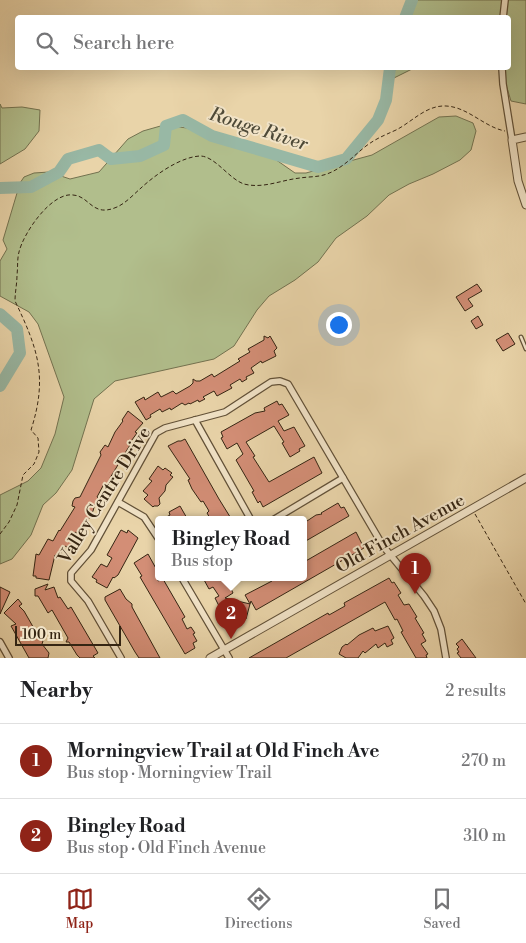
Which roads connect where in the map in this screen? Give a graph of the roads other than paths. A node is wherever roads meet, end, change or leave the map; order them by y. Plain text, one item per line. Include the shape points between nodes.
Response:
1 (505, 0) edge
2 (503, 15) edge
3 (502, 70) edge
4 (511, 136) junction
5 (526, 137) edge
6 (526, 205) edge
7 (521, 337) dead end
8 (526, 349) edge
9 (195, 420) junction
10 (343, 478) junction
11 (526, 478) edge
12 (118, 502) junction
13 (249, 516) edge
14 (280, 516) edge
15 (155, 534) edge
16 (391, 554) junction
17 (184, 581) edge
18 (0, 642) edge
19 (224, 650) junction
20 (9, 658) edge
21 (121, 658) edge
22 (210, 658) edge
23 (229, 658) edge
24 (446, 658) edge

1 - 2 street
3 - 4 street
4 - 5 street
4 - 6 street via 518,181
7 - 8 lane
9 - 10 street, Valley Centre Drive via 225,412 271,382 288,384
9 - 12 street, Valley Centre Drive via 165,428 156,434
9 - 13 street
10 - 14 street
10 - 16 street, Valley Centre Drive via 381,543
11 - 16 street, Old Finch Avenue
12 - 15 street via 144,517
12 - 21 street, Valley Centre Drive via 91,550 70,578 88,601
16 - 19 street, Old Finch Avenue
16 - 24 street, Valley Centre Drive via 434,611
17 - 19 street
18 - 20 street
19 - 22 street, Old Finch Avenue
19 - 23 street

